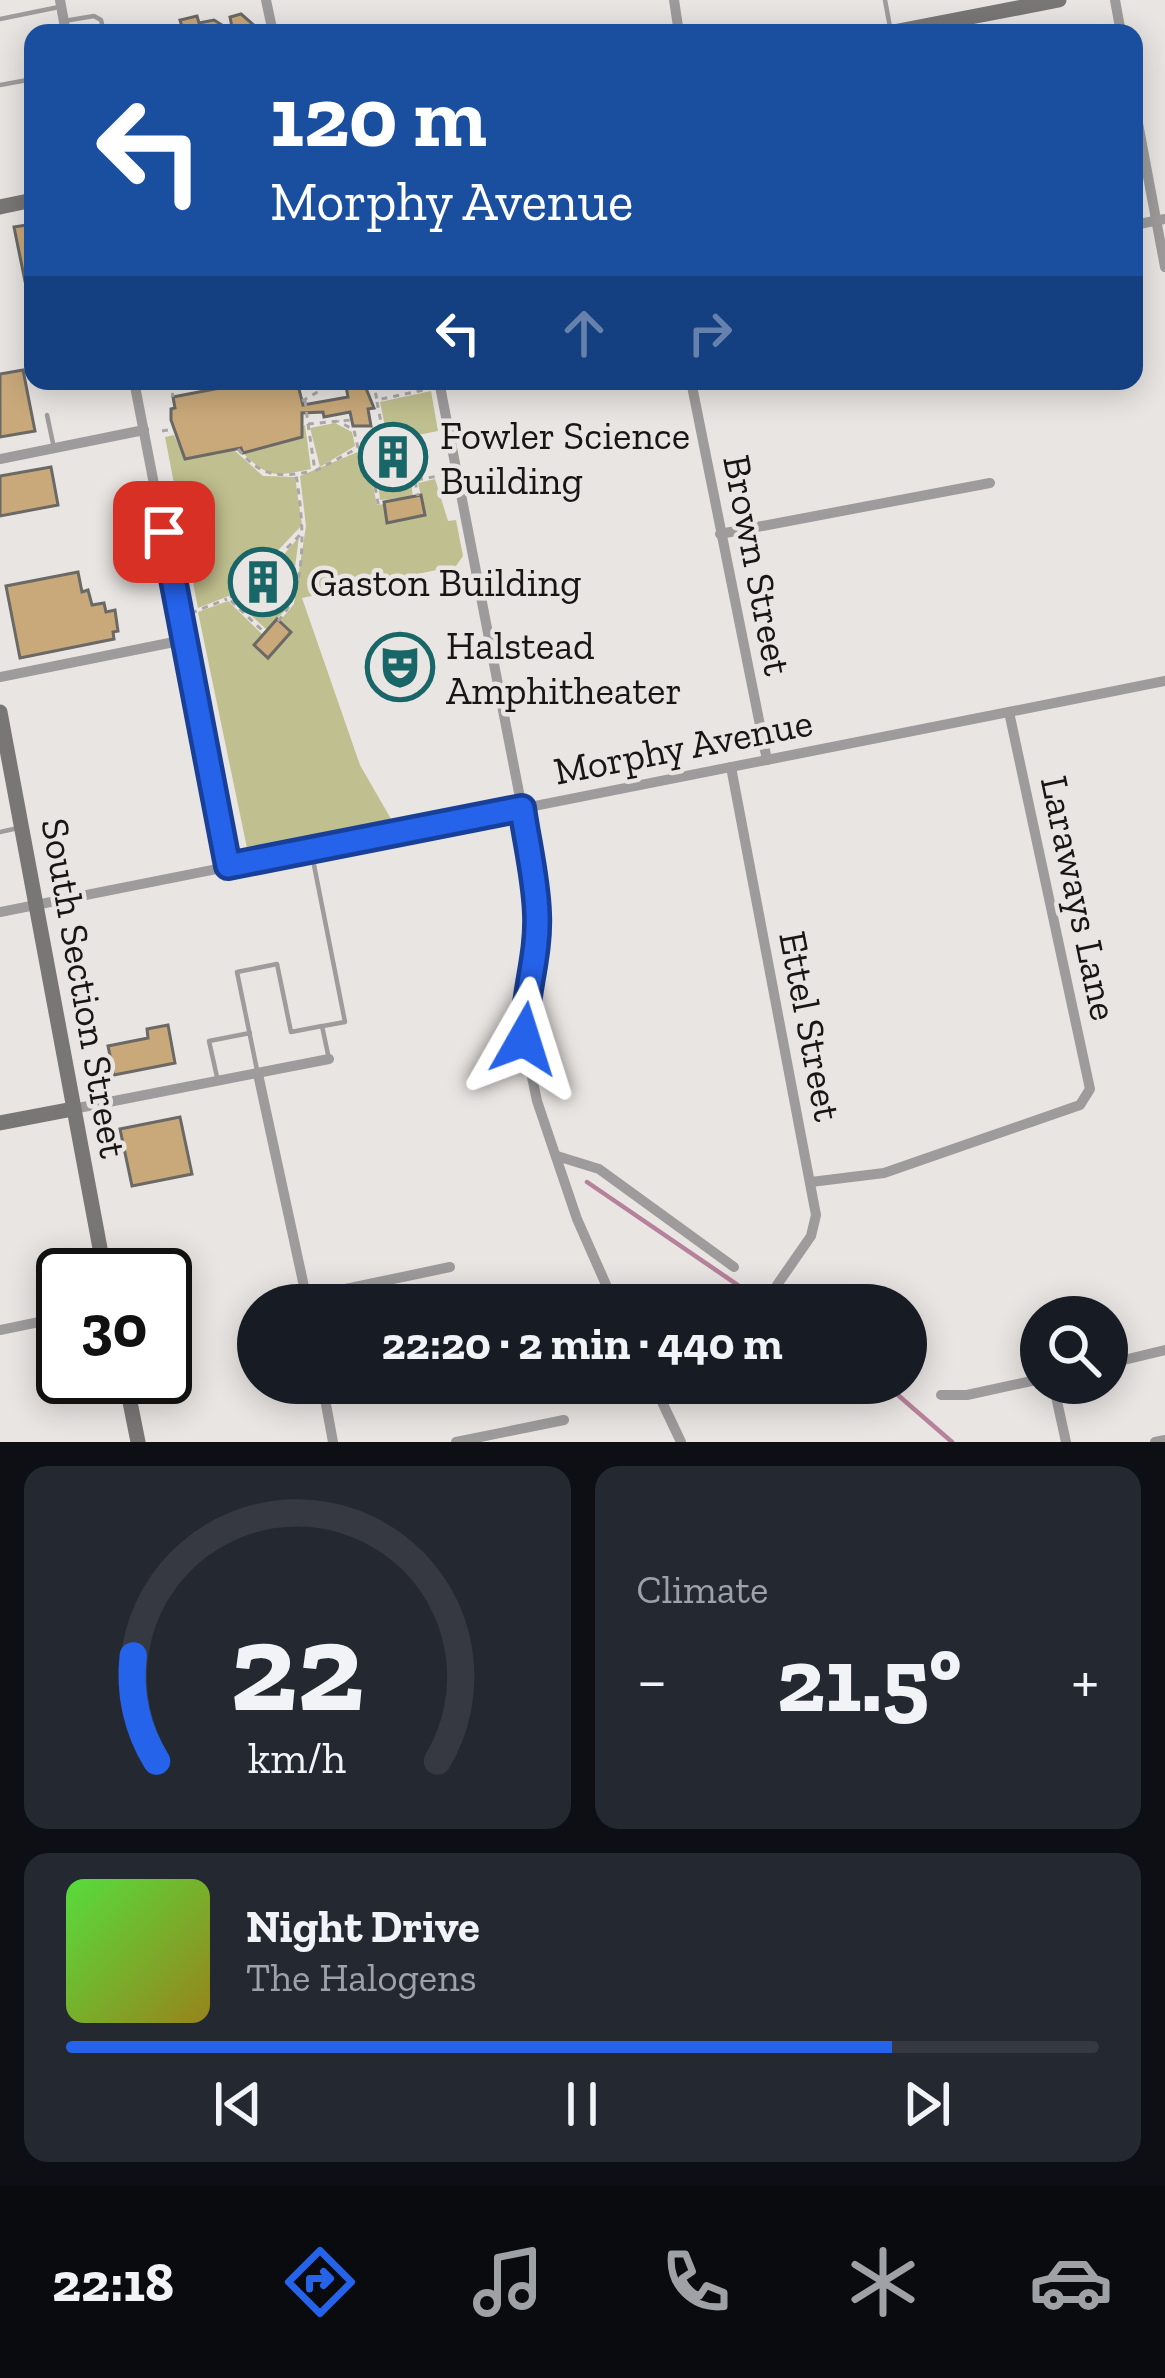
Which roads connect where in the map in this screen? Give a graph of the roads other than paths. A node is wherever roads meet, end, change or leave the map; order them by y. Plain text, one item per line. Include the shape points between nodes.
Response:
1 (1059, 0) edge
2 (61, 3) edge
3 (998, 6) edge
4 (0, 19) edge
5 (73, 24) edge
6 (102, 24) edge
7 (925, 24) edge
8 (1143, 141) edge
9 (1161, 220) edge
10 (1165, 267) edge
11 (136, 390) edge
12 (436, 390) edge
13 (694, 390) edge
14 (47, 415) dead end
15 (144, 430) junction
16 (54, 448) junction
17 (0, 459) edge
18 (990, 483) dead end
19 (720, 534) junction
20 (184, 640) junction
21 (0, 677) edge
22 (1165, 681) edge
23 (0, 712) edge
24 (1010, 712) junction
25 (3, 742) edge
26 (767, 760) junction
27 (730, 767) junction
28 (7, 789) edge
29 (522, 808) junction
30 (22, 827) junction
31 (0, 832) edge
32 (310, 850) junction
33 (228, 866) junction
34 (38, 904) junction
35 (0, 912) edge
36 (322, 1026) junction
37 (250, 1033) junction
38 (329, 1059) joint
39 (258, 1073) junction
40 (218, 1081) junction
41 (73, 1108) junction
42 (0, 1123) edge
43 (557, 1156) junction
44 (811, 1182) junction
45 (100, 1248) edge
46 (450, 1267) dead end
47 (734, 1267) dead end
48 (304, 1284) edge
49 (379, 1284) edge
50 (606, 1284) edge
51 (778, 1284) edge
52 (36, 1323) edge
53 (0, 1330) edge
54 (1165, 1350) edge
55 (1128, 1359) edge
56 (1020, 1384) edge
57 (940, 1395) dead end
58 (130, 1404) edge
59 (326, 1404) edge
60 (663, 1404) edge
61 (1058, 1404) edge
62 (565, 1420) dead end
63 (1165, 1440) edge
64 (138, 1442) edge
65 (333, 1442) edge
66 (456, 1442) edge
67 (681, 1442) edge
68 (1066, 1442) edge
69 (1156, 1442) edge

1 - 3 street
2 - 4 lane
3 - 7 street
5 - 6 lane via 94,16
8 - 9 street
9 - 10 street
11 - 15 street
12 - 29 street
13 - 19 street, Brown Street
14 - 16 lane
15 - 16 street
15 - 20 street
16 - 17 street
18 - 19 street
19 - 26 street, Brown Street
20 - 21 street
20 - 33 street
22 - 24 street, Morphy Avenue
23 - 25 street, South Section Street
24 - 26 street, Morphy Avenue
24 - 44 street, Laraways Lane via 1088,1096 884,1173
25 - 28 street, South Section Street
26 - 27 street, Morphy Avenue
27 - 29 street, Morphy Avenue
27 - 44 street, Ettel Street
28 - 30 street, South Section Street
29 - 32 street, Morphy Avenue
29 - 43 street via 537,912 524,1039
30 - 31 lane
30 - 34 street, South Section Street
32 - 33 street, Morphy Avenue
32 - 36 lane via 345,1022
33 - 34 street, Morphy Avenue
34 - 35 street, Morphy Avenue
34 - 41 street, South Section Street
36 - 37 lane via 291,1032 277,964 237,971
36 - 38 lane
37 - 39 lane
37 - 40 lane via 209,1041
38 - 39 street
39 - 40 street
39 - 48 street
40 - 41 street
41 - 42 street
41 - 45 street, South Section Street
43 - 47 street via 599,1169
43 - 50 street
44 - 51 street, Ettel Street via 816,1226
46 - 49 street
52 - 53 street
54 - 55 street
56 - 57 street
58 - 64 street
59 - 65 street
60 - 67 street
61 - 68 street
62 - 66 street
63 - 69 street

